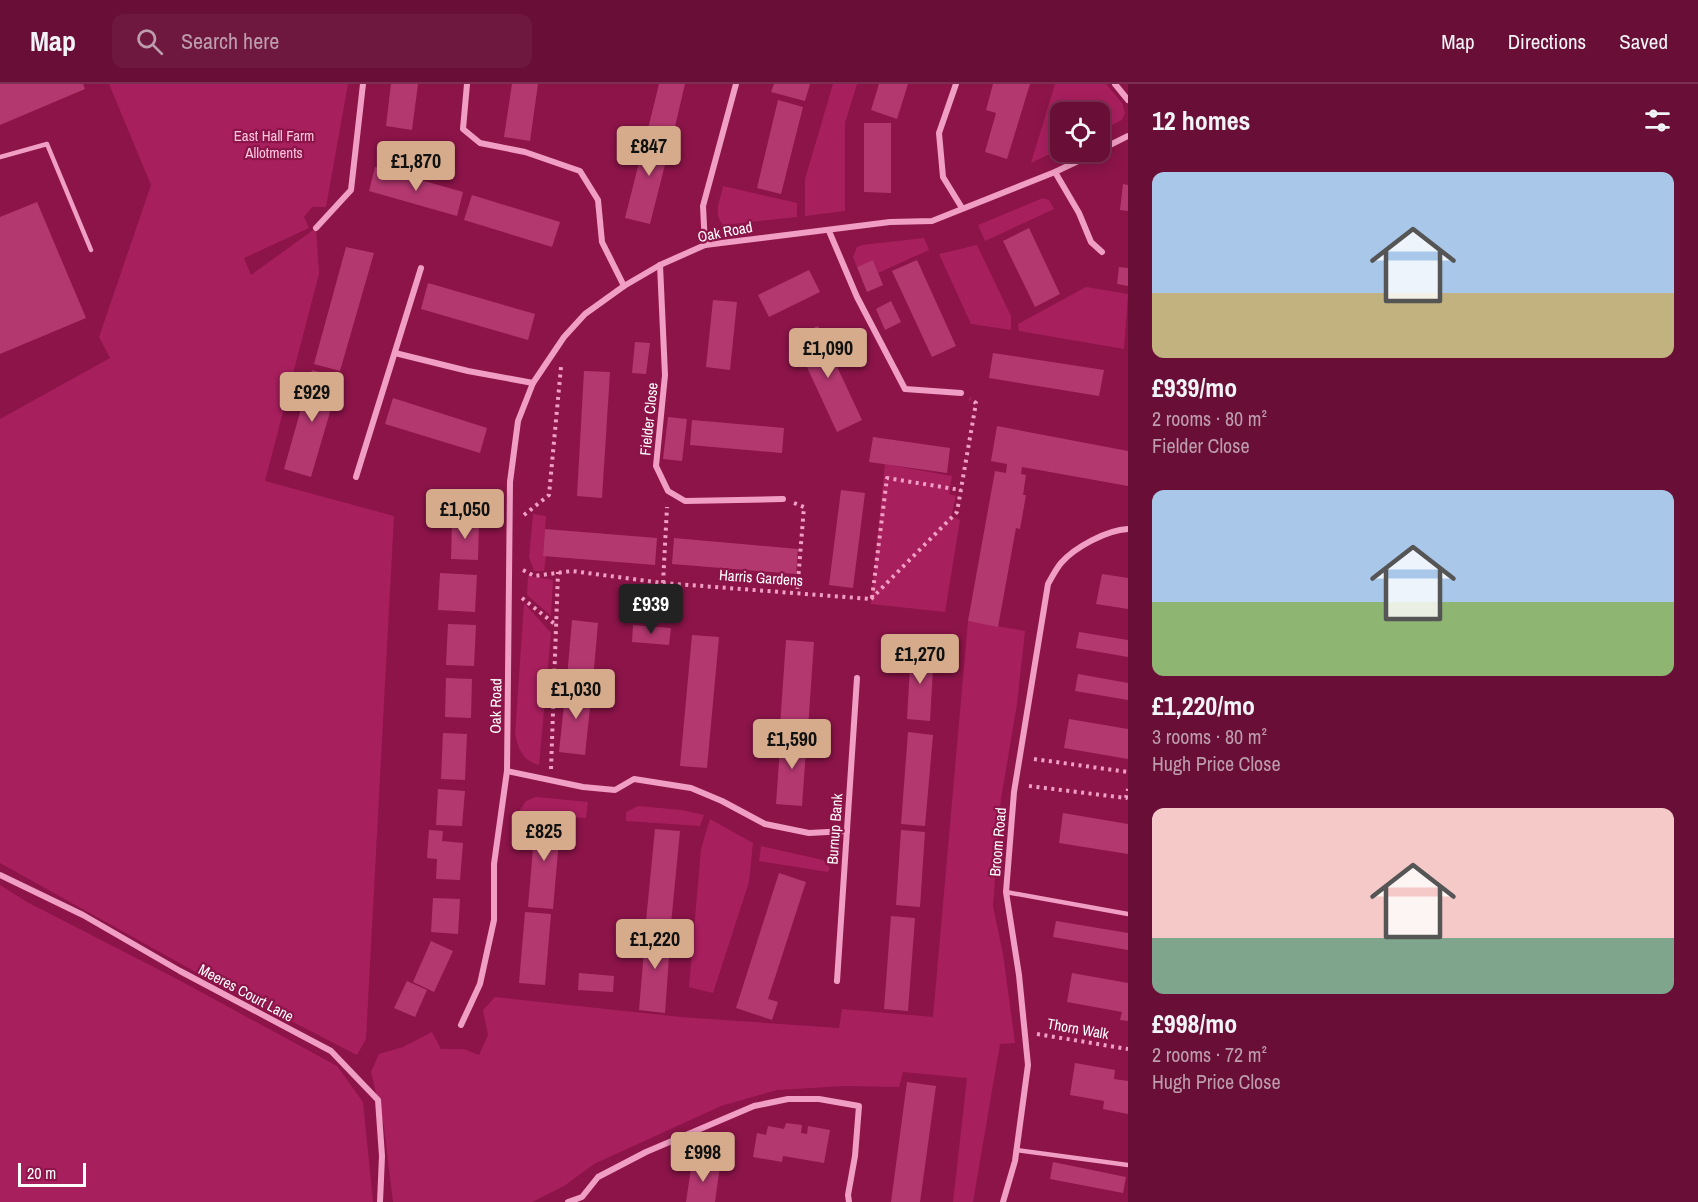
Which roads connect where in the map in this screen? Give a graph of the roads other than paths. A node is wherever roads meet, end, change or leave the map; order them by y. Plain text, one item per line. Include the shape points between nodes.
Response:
1 (363, 84) edge
2 (467, 84) edge
3 (736, 84) edge
4 (956, 84) edge
5 (1115, 84) edge
6 (1128, 100) edge
7 (1128, 136) edge
8 (1110, 145) edge
9 (0, 157) edge
10 (1075, 162) edge
11 (1055, 172) junction
12 (962, 208) junction
13 (316, 228) dead end
14 (829, 231) junction
15 (705, 245) junction
16 (92, 250) dead end
17 (1102, 252) dead end
18 (660, 265) junction
19 (421, 268) dead end
20 (624, 286) junction
21 (395, 353) junction
22 (533, 383) junction
23 (961, 393) road end
24 (356, 477) dead end
25 (783, 499) road end
26 (1128, 529) edge
27 (857, 678) dead end
28 (507, 771) junction
29 (847, 831) junction
30 (0, 875) edge
31 (1006, 892) junction
32 (1128, 914) edge
33 (837, 981) dead end
34 (461, 1025) dead end
35 (1017, 1150) junction
36 (1128, 1166) edge
37 (584, 1199) edge
38 (380, 1202) edge
39 (568, 1202) edge
40 (849, 1202) edge
41 (1003, 1202) edge

1 - 13 street via 351,190
2 - 20 street via 463,129 480,143 525,152 580,171 598,200 602,242
3 - 15 street via 703,206
4 - 12 street via 939,133 943,177
5 - 6 street
7 - 8 street, Oak Road
9 - 16 lane via 47,144
10 - 11 street, Oak Road
11 - 12 street, Oak Road
11 - 17 street via 1091,242
12 - 14 street, Oak Road via 932,221 890,222
14 - 15 street, Oak Road
14 - 23 street via 857,297 905,389
15 - 18 street, Oak Road
18 - 20 street, Oak Road
18 - 25 street, Fielder Close via 665,375 656,466 668,491 686,501
19 - 21 street
20 - 22 street, Oak Road via 585,314
21 - 22 street
21 - 24 street
22 - 28 street, Oak Road via 518,421 510,482
26 - 31 street, Broom Road via 1116,529 1085,544 1061,562 1048,584 1016,784
27 - 29 street, Burnup Bank
28 - 29 street via 615,790 634,779 691,788 765,824 809,833
28 - 34 street, Oak Road via 494,864 494,920 480,984
29 - 33 street, Burnup Bank
30 - 38 street, Meeres Court Lane via 83,915 331,1051 378,1100
31 - 32 lane
31 - 35 street, Broom Road via 1028,1065
35 - 36 lane
35 - 41 street, Broom Road
37 - 39 street
37 - 40 street via 598,1177 754,1106 788,1099 819,1099 859,1106

